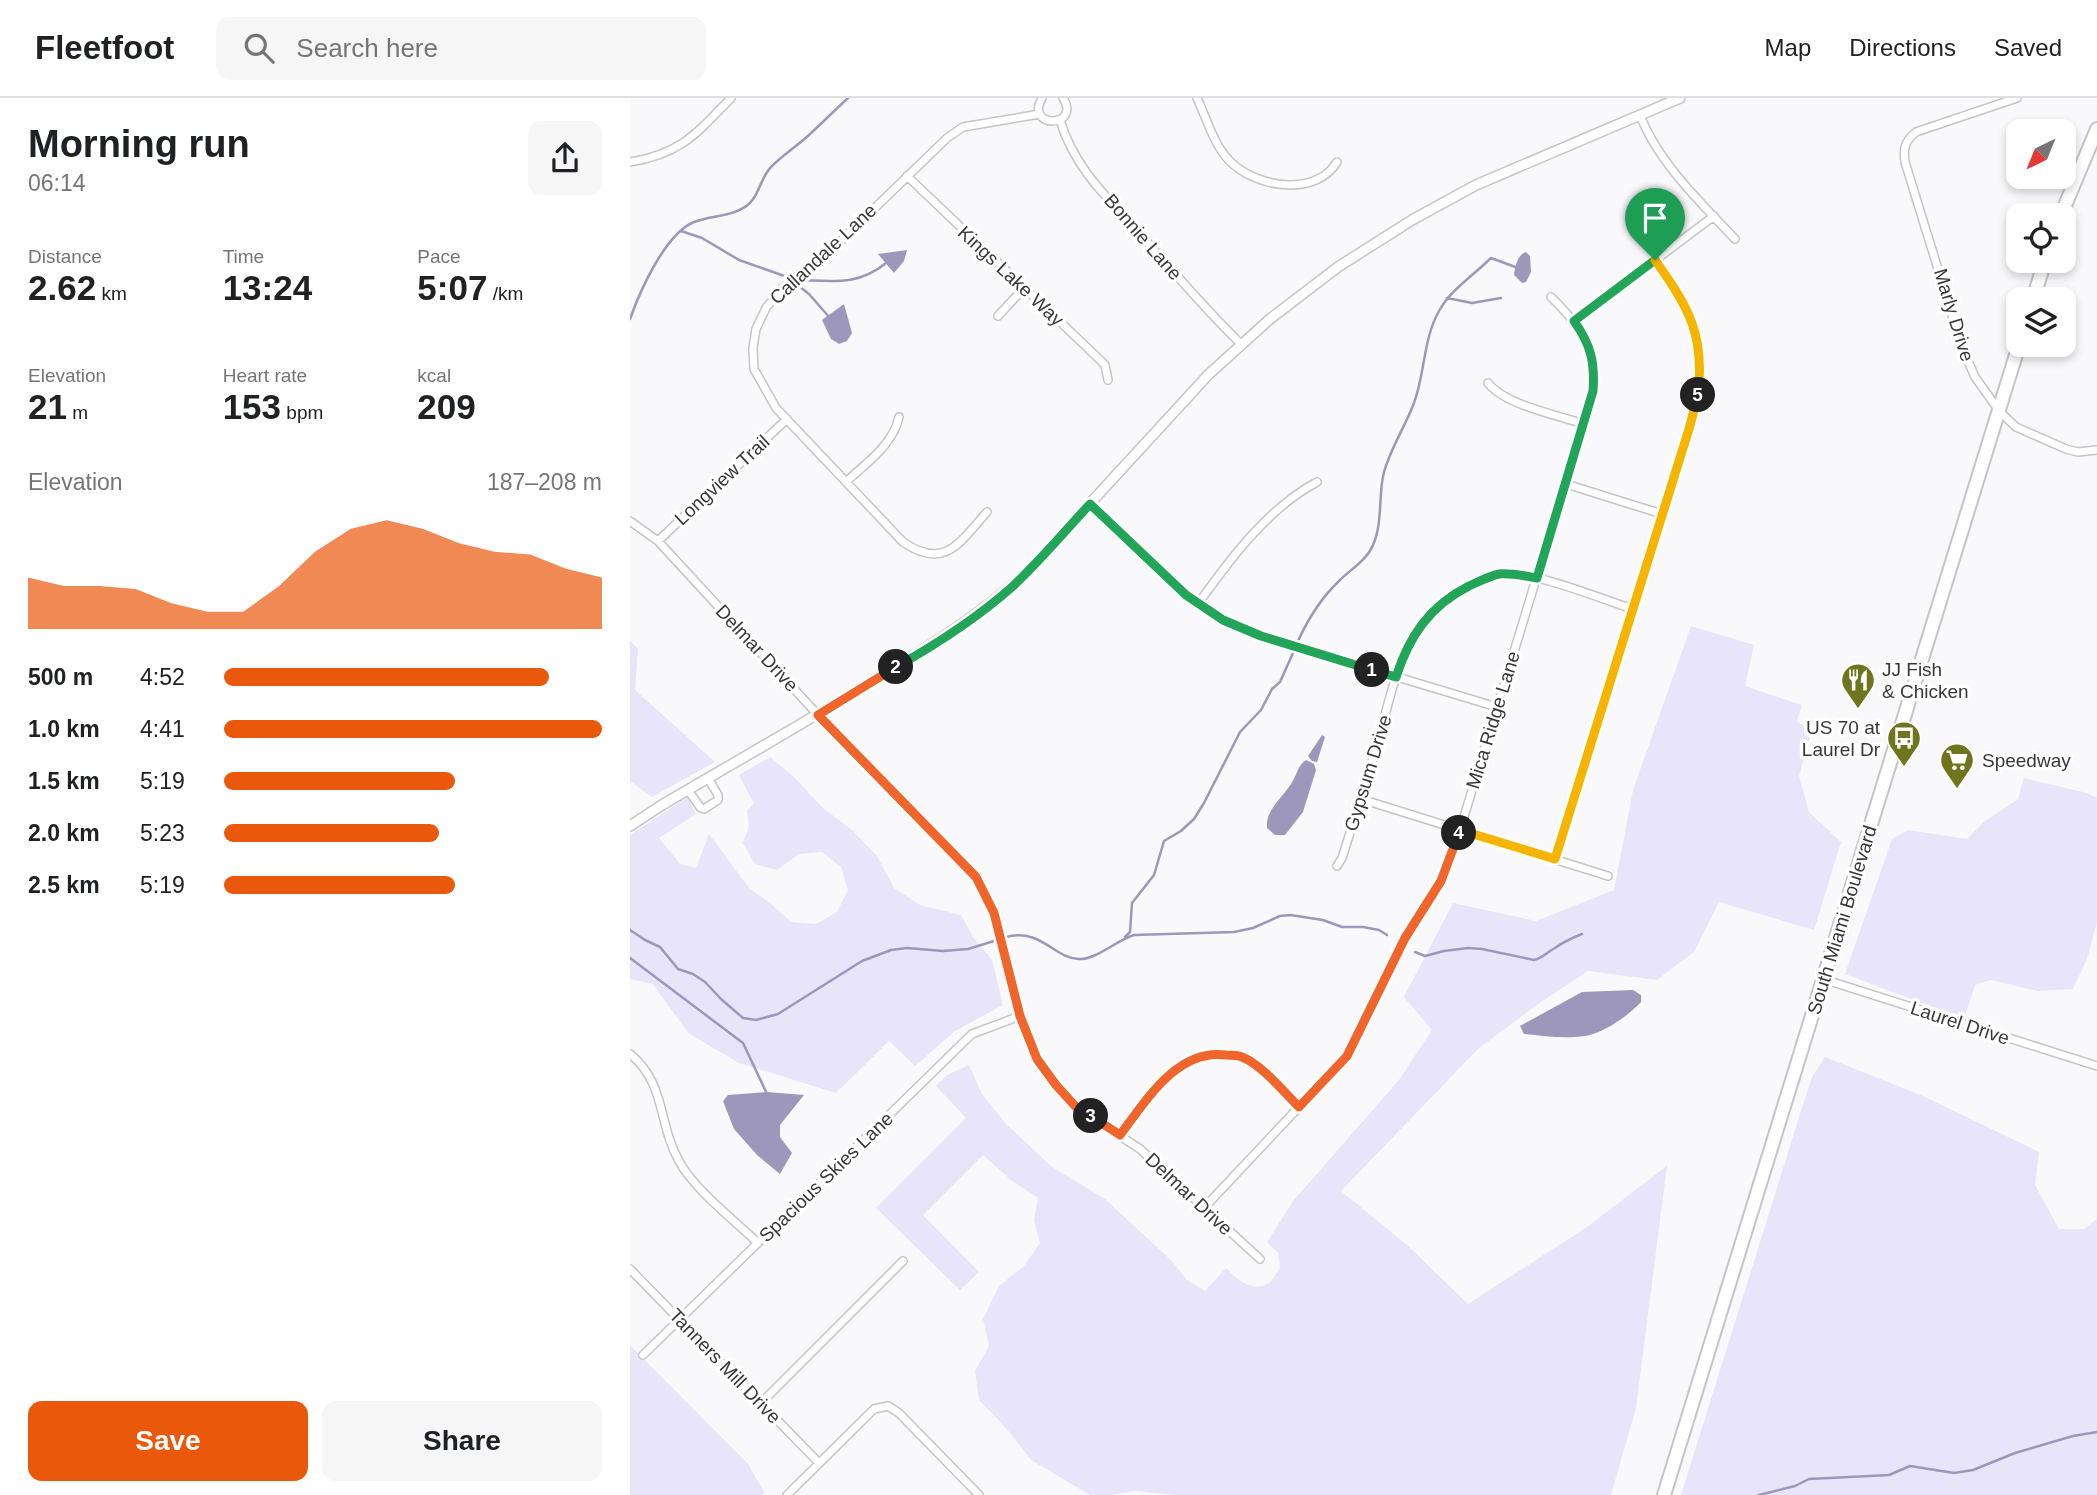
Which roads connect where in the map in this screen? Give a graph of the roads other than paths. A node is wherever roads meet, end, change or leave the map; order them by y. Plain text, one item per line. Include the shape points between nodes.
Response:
1 (731, 98) edge
2 (1042, 98) edge
3 (1066, 98) edge
4 (1197, 98) edge
5 (1680, 98) edge
6 (2017, 98) edge
7 (1040, 114) junction
8 (1640, 115) junction
9 (1060, 120) junction
10 (2097, 129) edge
11 (630, 162) edge
12 (1337, 162) dead end
13 (907, 176) junction
14 (2066, 203) edge
15 (1714, 216) junction
16 (1735, 239) dead end
17 (1655, 260) junction
18 (1024, 288) junction
19 (1551, 297) dead end
20 (998, 316) dead end
21 (1574, 321) junction
22 (1241, 344) junction
23 (2016, 357) edge
24 (1108, 380) dead end
25 (1488, 383) dead end
26 (2000, 412) junction
27 (899, 417) dead end
28 (787, 419) junction
29 (1584, 424) junction
30 (2097, 450) edge
31 (846, 482) junction
32 (1317, 482) dead end
33 (1566, 484) junction
34 (1090, 504) junction
35 (987, 512) dead end
36 (1662, 514) junction
37 (630, 521) edge
38 (657, 541) junction
39 (1537, 578) junction
40 (1198, 604) junction
41 (1633, 609) junction
42 (1396, 677) junction
43 (1497, 707) junction
44 (818, 715) junction
45 (708, 778) junction
46 (688, 790) junction
47 (1361, 799) junction
48 (630, 826) edge
49 (1460, 830) junction
50 (1555, 859) junction
51 (1337, 866) dead end
52 (1608, 876) dead end
53 (1823, 979) junction
54 (1020, 1016) junction
55 (630, 1054) edge
56 (2097, 1066) edge
57 (1299, 1107) junction
58 (1120, 1135) junction
59 (1203, 1209) junction
60 (758, 1244) junction
61 (1260, 1259) dead end
62 (903, 1261) dead end
63 (630, 1269) edge
64 (680, 1320) junction
65 (643, 1355) dead end
66 (761, 1403) junction
67 (819, 1463) junction
68 (786, 1495) edge
69 (979, 1495) edge
70 (1664, 1495) edge

1 - 11 street via 676,149
2 - 7 street
3 - 9 street via 1067,108
4 - 12 street via 1218,145 1233,164 1249,174 1273,183 1306,184 1324,176
5 - 8 street
6 - 26 street, Marly Drive via 1916,132 1904,147 1968,363
7 - 9 street via 1051,122
7 - 13 street, Callandale Lane via 963,127
8 - 15 street via 1663,158
8 - 22 street via 1498,175 1422,214 1338,267
9 - 22 street, Bonnie Lane via 1081,167
10 - 14 highway
13 - 18 street, Kings Lake Way
13 - 28 street, Callandale Lane via 765,308 756,329 754,369
15 - 16 street
15 - 17 street
17 - 21 street
17 - 36 street via 1693,323 1700,372 1689,429
18 - 20 street
18 - 24 street, Kings Lake Way via 1097,356 1105,365
19 - 21 street, Mica Ridge Lane
21 - 29 street, Mica Ridge Lane via 1595,371
22 - 34 street
23 - 26 highway, South Miami Boulevard
25 - 29 street via 1509,399
26 - 30 street, Marly Drive via 2023,431 2066,449
26 - 53 highway, South Miami Boulevard
27 - 31 street via 889,441
28 - 31 street, Callandale Lane
28 - 38 street, Longview Trail
29 - 33 street, Mica Ridge Lane
31 - 35 street, Callandale Lane via 919,553 935,556 950,551
32 - 40 street via 1261,527
33 - 36 street
33 - 39 street, Mica Ridge Lane
34 - 40 street
34 - 44 street via 1027,572 985,608
36 - 41 street
37 - 38 street, Delmar Drive
38 - 44 street, Delmar Drive
39 - 41 street, Gypsum Drive
39 - 42 street, Gypsum Drive via 1497,574 1447,599 1412,637
39 - 43 street, Mica Ridge Lane
40 - 42 street via 1261,636
41 - 50 street
42 - 43 street
42 - 47 street, Gypsum Drive
43 - 49 street, Mica Ridge Lane
44 - 45 street
44 - 54 street, Delmar Drive via 976,877 994,913
45 - 46 street
45 - 46 street via 718,800 704,809
46 - 48 street
47 - 49 street
47 - 51 street, Gypsum Drive
49 - 50 street
49 - 57 street, Mica Ridge Lane via 1441,881 1405,938 1347,1056
50 - 52 street
53 - 56 street, Laurel Drive
53 - 70 highway, South Miami Boulevard
54 - 58 street, Delmar Drive via 1037,1059 1056,1085 1076,1107
54 - 60 street, Spacious Skies Lane via 972,1034
55 - 60 street via 653,1080 680,1163
57 - 58 street via 1242,1057 1212,1053 1191,1058 1173,1072
57 - 59 street, Mica Ridge Lane
58 - 59 street, Delmar Drive
59 - 61 street, Delmar Drive
60 - 64 street, Spacious Skies Lane
62 - 66 street
63 - 64 street, Tanners Mill Drive
64 - 65 street, Spacious Skies Lane
64 - 66 street, Tanners Mill Drive
66 - 67 street, Tanners Mill Drive
67 - 68 street
67 - 69 street via 874,1409 888,1406

